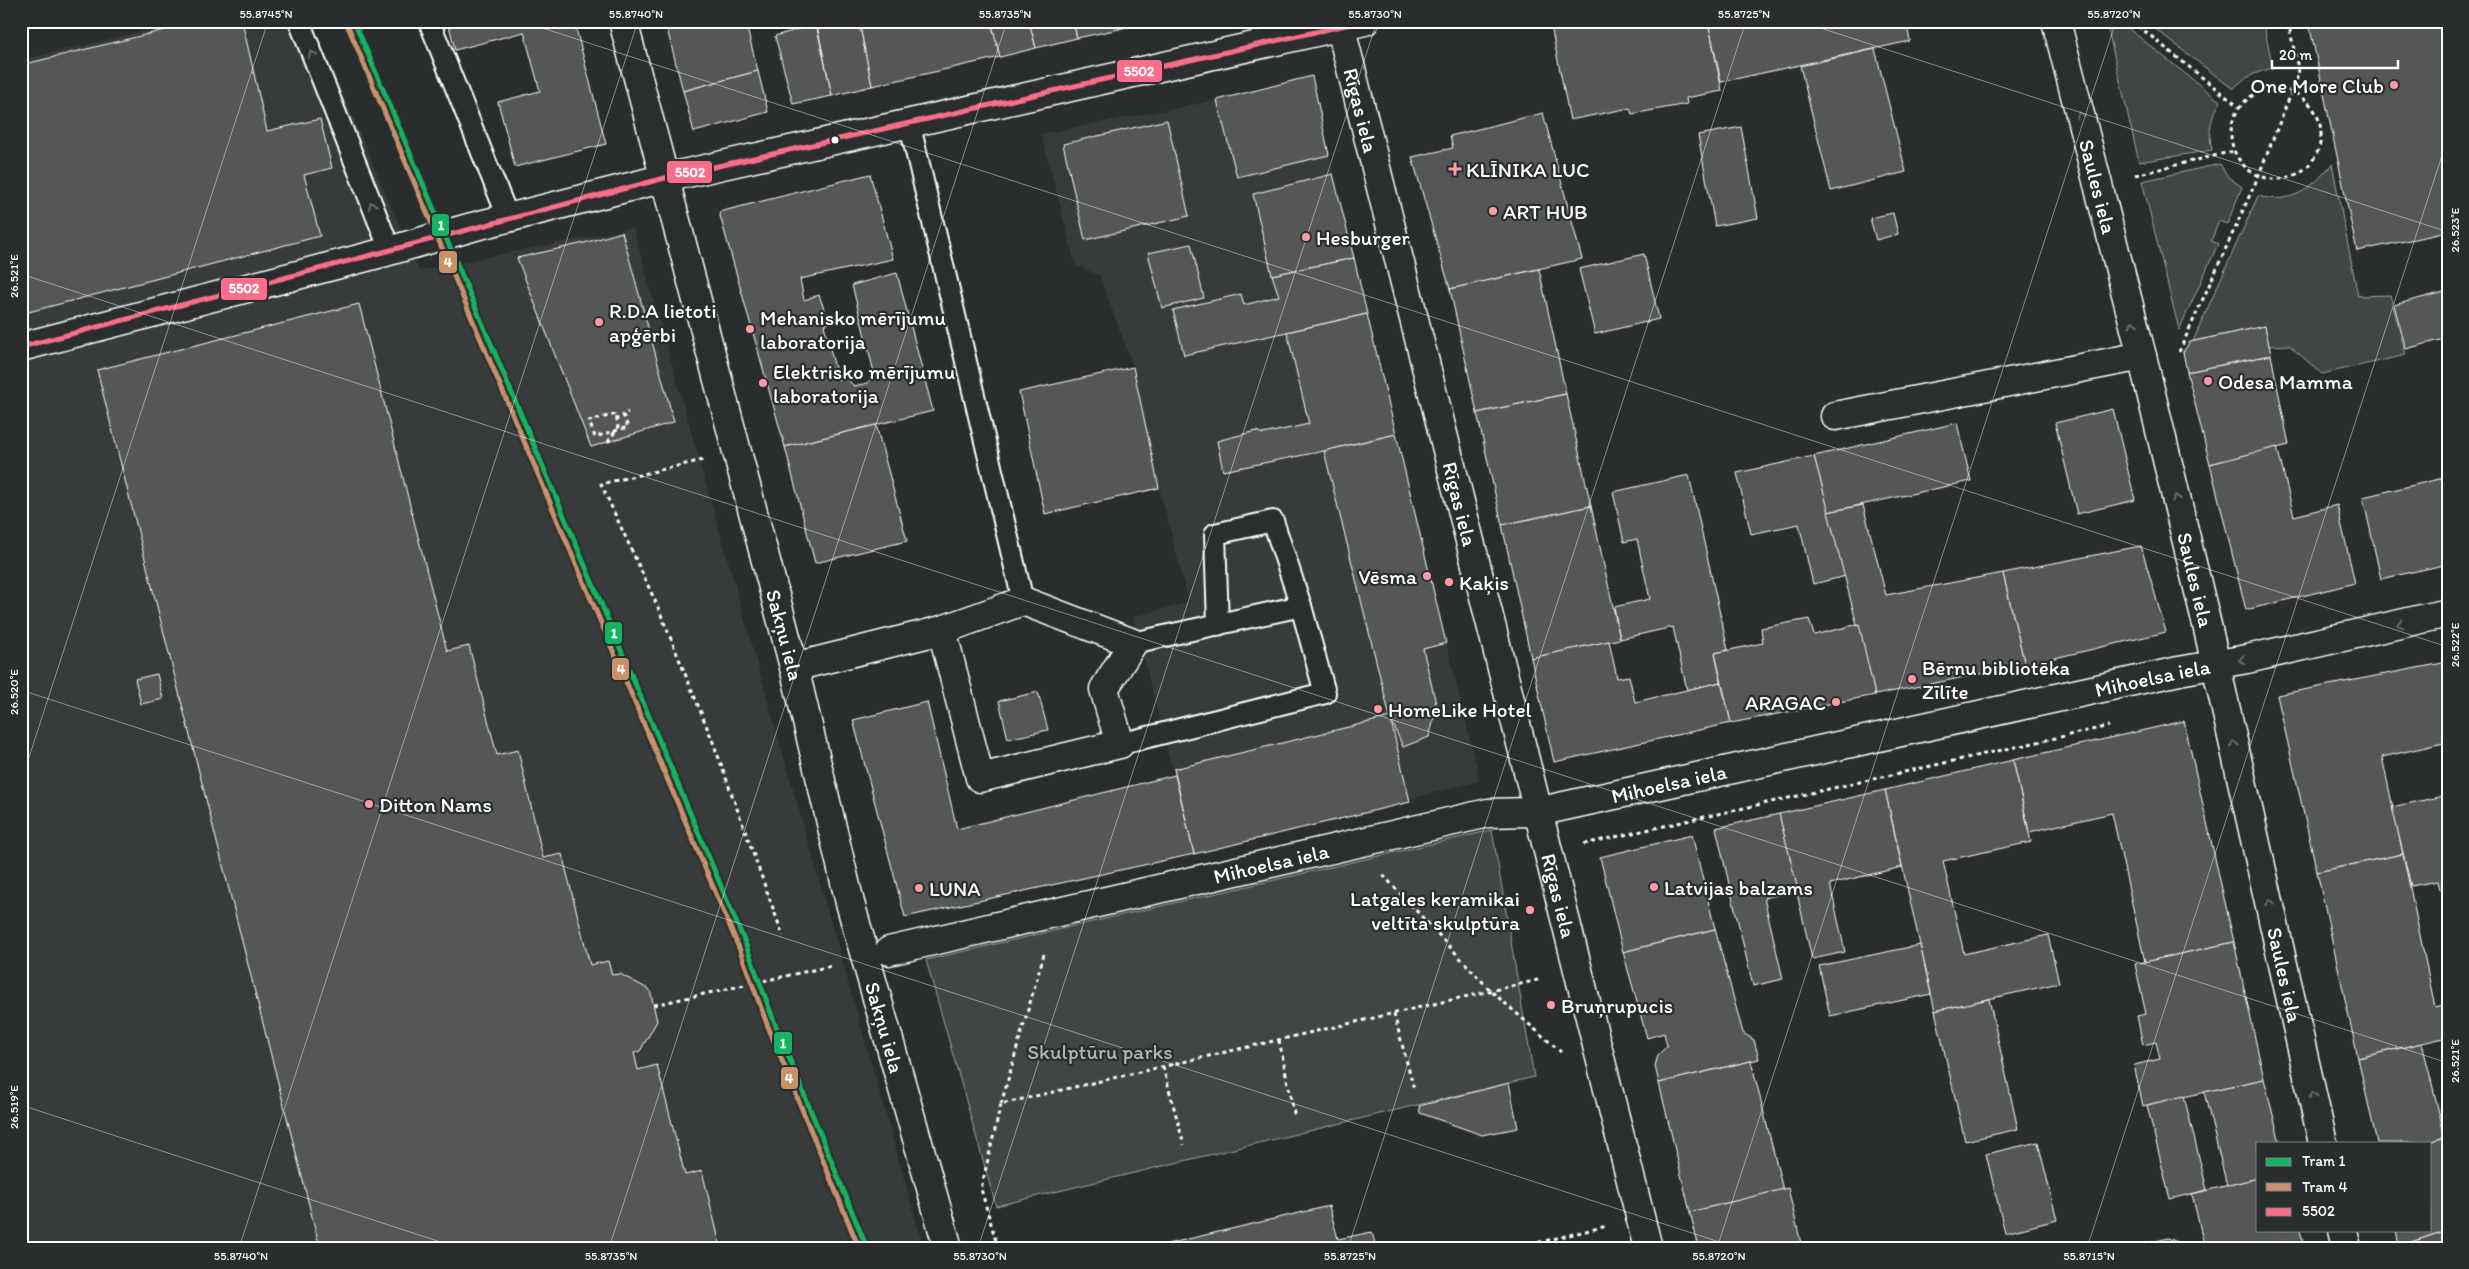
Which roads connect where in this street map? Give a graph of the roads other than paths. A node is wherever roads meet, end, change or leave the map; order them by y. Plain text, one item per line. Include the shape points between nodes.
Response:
1 (299, 21) edge
2 (429, 21) edge
3 (623, 21) edge
4 (2056, 21) edge
5 (1348, 23) edge
6 (909, 122) junction
7 (665, 178) junction
8 (508, 217) junction
9 (390, 250) junction
10 (21, 348) edge
11 (2142, 356) junction
12 (1836, 416) dead end
13 (1023, 601) junction
14 (1302, 606) junction
15 (2448, 613) edge
16 (1218, 625) junction
17 (942, 630) junction
18 (1134, 643) junction
19 (2216, 665) junction
20 (794, 667) junction
21 (1120, 744) junction
22 (1538, 812) junction
23 (889, 951) dead end
24 (2323, 1142) edge
25 (2343, 1232) edge
26 (948, 1248) edge
27 (1648, 1248) edge
28 (2347, 1248) edge

9 -> 1 lane
2 - 8 lane
3 - 7 street, Sakņu iela
11 -> 4 street, Saules iela
5 - 6 street
5 - 22 street, Rīgas iela
6 - 7 street
6 - 13 lane
7 - 8 street
7 - 20 street, Sakņu iela
8 - 9 street
9 - 10 street
11 - 12 street
19 -> 11 street, Saules iela
13 - 17 street
13 - 18 street
14 - 16 lane
14 - 16 lane via 1273,521 1215,534
14 - 21 lane via 1325,693
15 -> 19 street, Mihoelsa iela
16 - 18 lane
17 - 20 street
17 - 21 street via 980,778
18 - 21 street via 1104,689
19 - 22 street, Mihoelsa iela
24 -> 19 street, Saules iela
20 - 26 street, Sakņu iela via 850,903
22 - 23 street, Mihoelsa iela via 1488,813
22 - 27 street, Rīgas iela
25 - 28 street

